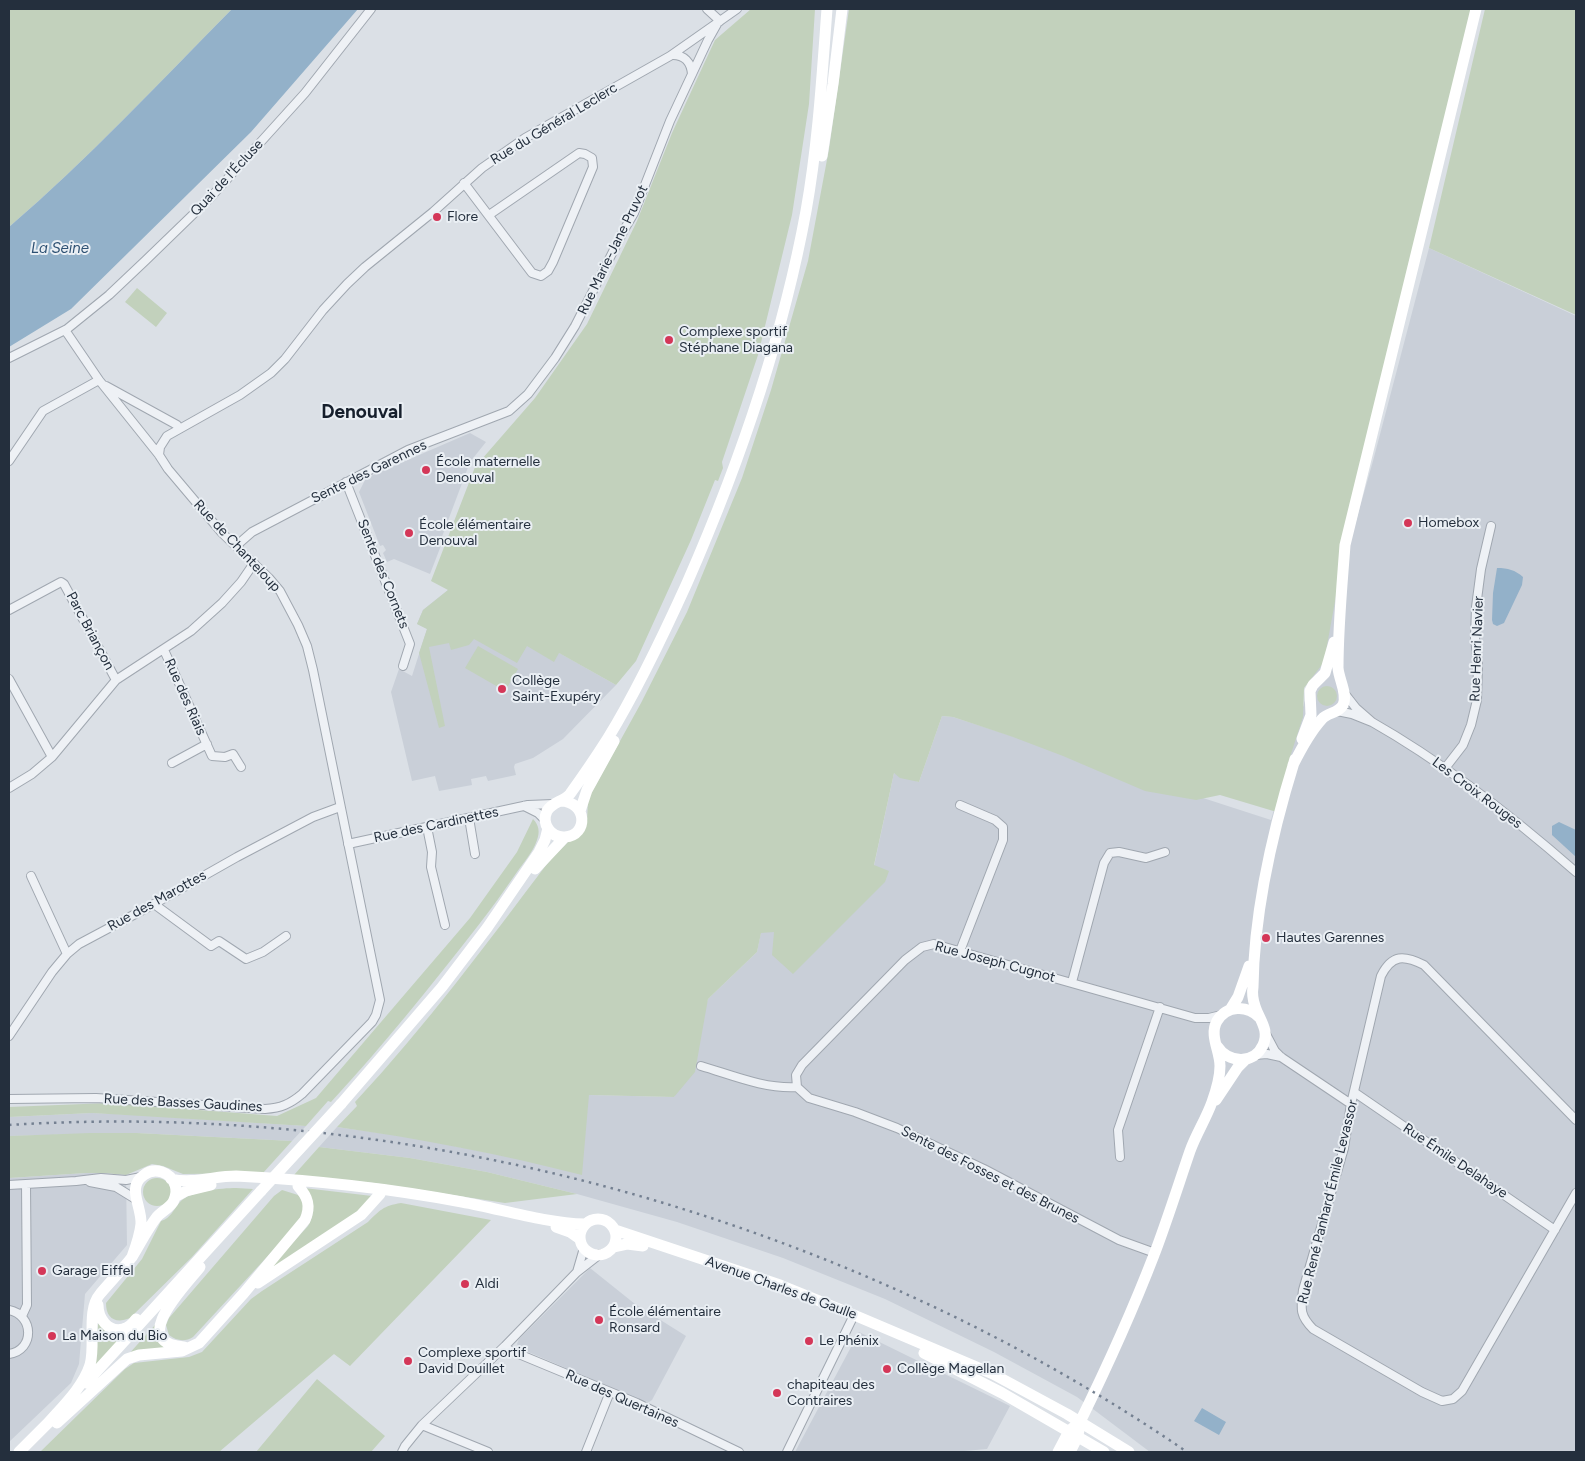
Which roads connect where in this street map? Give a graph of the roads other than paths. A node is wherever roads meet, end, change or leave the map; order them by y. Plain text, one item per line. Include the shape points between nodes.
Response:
1 (371, 9) edge
2 (707, 9) edge
3 (737, 9) edge
4 (827, 9) edge
5 (842, 9) edge
6 (1476, 9) edge
7 (719, 22) junction
8 (673, 55) junction
9 (692, 74) junction
10 (464, 183) junction
11 (489, 215) junction
12 (65, 330) junction
13 (9, 358) edge
14 (101, 383) junction
15 (509, 412) joint
16 (179, 428) junction
17 (147, 442) junction
18 (161, 444) junction
19 (160, 455) junction
20 (9, 461) edge
21 (346, 482) junction
22 (1491, 526) dead end
23 (236, 546) junction
24 (254, 563) junction
25 (9, 610) edge
26 (1339, 621) junction
27 (164, 650) junction
28 (403, 666) dead end
29 (9, 679) edge
30 (116, 680) junction
31 (1319, 680) junction
32 (1343, 689) junction
33 (1310, 702) junction
34 (1333, 713) junction
35 (1372, 722) junction
36 (207, 744) junction
37 (52, 757) junction
38 (172, 763) dead end
39 (1293, 765) junction
40 (241, 767) dead end
41 (1446, 767) junction
42 (9, 788) edge
43 (557, 803) junction
44 (960, 805) dead end
45 (524, 806) junction
46 (340, 807) junction
47 (580, 811) junction
48 (469, 818) junction
49 (546, 824) junction
50 (426, 827) junction
51 (565, 837) junction
52 (348, 844) junction
53 (1165, 852) dead end
54 (475, 854) dead end
55 (1576, 872) edge
56 (31, 876) dead end
57 (154, 904) junction
58 (445, 925) dead end
59 (286, 936) dead end
60 (960, 951) junction
61 (1253, 952) junction
62 (67, 954) junction
63 (1072, 982) junction
64 (1160, 1007) junction
65 (1226, 1012) junction
66 (1259, 1017) junction
67 (1195, 1018) junction
68 (1266, 1034) junction
69 (9, 1036) edge
70 (1216, 1042) junction
71 (1251, 1057) junction
72 (1281, 1057) junction
73 (701, 1066) dead end
74 (797, 1087) junction
75 (1354, 1092) junction
76 (9, 1099) edge
77 (344, 1104) junction
78 (1351, 1104) junction
79 (1209, 1111) junction
80 (1576, 1120) edge
81 (1120, 1157) dead end
82 (141, 1177) junction
83 (172, 1179) junction
84 (76, 1181) junction
85 (26, 1184) junction
86 (9, 1185) edge
87 (298, 1186) junction
88 (264, 1192) junction
89 (1576, 1193) edge
90 (380, 1194) junction
91 (175, 1197) junction
92 (138, 1202) junction
93 (163, 1211) junction
94 (585, 1224) junction
95 (615, 1230) junction
96 (1555, 1230) junction
97 (582, 1244) junction
98 (613, 1247) junction
99 (1155, 1253) junction
100 (600, 1254) junction
101 (132, 1257) junction
102 (200, 1267) junction
103 (577, 1272) junction
104 (178, 1281) junction
105 (102, 1292) junction
106 (244, 1293) junction
107 (9, 1310) edge
108 (22, 1316) junction
109 (853, 1317) junction
110 (505, 1346) junction
111 (191, 1348) junction
112 (9, 1354) edge
113 (997, 1390) junction
114 (610, 1392) junction
115 (1044, 1417) junction
116 (53, 1423) junction
117 (422, 1425) junction
118 (1077, 1427) junction
119 (1100, 1449) edge
120 (1063, 1450) edge
121 (19, 1452) edge
122 (29, 1452) edge
123 (402, 1452) edge
124 (488, 1452) edge
125 (586, 1452) edge
126 (739, 1452) edge
127 (787, 1452) edge
128 (1075, 1452) edge
129 (1129, 1452) edge
130 (1135, 1452) edge

1 - 12 street, Quai de l'Écluse via 305,93 210,198 110,295
2 - 7 street
3 - 7 street, Rue du Général Leclerc
4 - 43 main road via 816,143 806,212 779,323 745,433 702,547 647,666 605,742 572,791
5 - 47 main road via 834,84 811,214 786,320 751,433 692,585 651,671 587,790
6 - 26 main road via 1345,546
7 - 8 street, Rue du Général Leclerc
7 - 9 street, Rue Marie-Jane Pruvot
8 - 9 street via 688,61
8 - 10 street, Rue du Général Leclerc via 525,138
9 - 15 street, Rue Marie-Jane Pruvot via 634,213 584,311 546,372
10 - 11 street
10 - 16 street, Rue du Général Leclerc via 347,284 271,373
11 - 11 street via 532,273 544,274 594,167 592,158 578,154
12 - 13 street, Quai de l'Écluse
12 - 14 street, Rue de Chanteloup
14 - 16 street
14 - 17 street, Rue de Chanteloup
14 - 20 street via 43,411
15 - 21 street, Sente des Garennes via 408,450
16 - 18 street, Rue du Général Leclerc
17 - 18 street
17 - 19 street, Rue de Chanteloup
18 - 19 street
19 - 23 street, Rue de Chanteloup via 186,492
21 - 23 street, Sente des Garennes via 252,532
21 - 28 street, Sente des Cornets via 410,644
22 - 41 street, Rue Henri Navier via 1476,607 1477,700 1463,744
23 - 24 street, Rue de Chanteloup
24 - 27 street via 222,603
24 - 46 street, Rue de Chanteloup via 280,591 306,646
25 - 30 street, Parc Briançon via 62,582
26 - 31 main road via 1328,666
26 - 32 main road via 1339,676
27 - 30 street
27 - 36 street, Rue des Riais
29 - 37 street
30 - 37 street
31 - 32 main road via 1331,679
31 - 33 main road via 1311,688
32 - 34 main road via 1343,704
32 - 35 street, Les Croix Rouges
33 - 34 main road via 1317,712
33 - 39 main road via 1311,715
34 - 35 street, Les Croix Rouges
34 - 39 main road via 1319,722
35 - 41 street, Les Croix Rouges
36 - 38 street, Rue des Riais
36 - 40 street, Rue des Riais via 212,756 233,754
37 - 42 street
39 - 61 main road via 1262,888
41 - 55 street, Les Croix Rouges
43 - 45 street, Rue des Cardinettes
43 - 47 main road via 572,803
43 - 49 main road via 548,810
44 - 60 street via 995,820 1003,827 1003,840
45 - 48 street, Rue des Cardinettes
45 - 49 street via 533,809
46 - 52 street, Rue des Basses Gaudines
46 - 57 street, Rue des Marottes via 236,857
47 - 51 main road via 579,829
48 - 50 street, Rue des Cardinettes
48 - 54 street
49 - 51 main road via 555,835
49 - 77 main road via 545,840 539,852 465,957
50 - 52 street, Rue des Cardinettes
50 - 58 street via 432,852 431,867
51 - 77 main road via 537,867 447,990
52 - 76 street, Rue des Basses Gaudines via 379,1006 372,1022 291,1103 265,1109 96,1098
53 - 63 street via 1146,858 1119,852 1110,854 1104,863
56 - 62 street
57 - 59 street via 211,946 219,941 246,959
57 - 62 street, Rue des Marottes via 79,944
60 - 63 street, Rue Joseph Cugnot
60 - 74 street, Rue Joseph Cugnot via 934,944 922,947 909,957 802,1065 796,1075
61 - 65 main road via 1236,1002
61 - 66 main road via 1253,996
62 - 69 street, Rue des Marottes
63 - 64 street, Rue Joseph Cugnot
64 - 67 street, Rue Joseph Cugnot
64 - 81 street via 1118,1130
65 - 66 main road via 1246,1009
65 - 67 street, Rue Joseph Cugnot via 1209,1018
65 - 70 main road via 1216,1025
66 - 68 main road
67 - 70 street, Rue Joseph Cugnot via 1208,1028
68 - 71 main road via 1263,1046
68 - 72 street
70 - 71 main road via 1228,1057 1236,1060
70 - 79 main road via 1220,1071
71 - 72 street via 1267,1054
71 - 79 main road via 1235,1071
72 - 78 street
73 - 74 street via 750,1082 781,1088
74 - 99 street, Sente des Fosses et des Brunes via 809,1098 897,1128 984,1169 1118,1240
75 - 78 street, Rue René Panhard Émile Levassor
75 - 80 street, Rue René Panhard Émile Levassor via 1381,976 1386,966 1402,957 1424,965
75 - 96 street, Rue Émile Delahaye
77 - 88 main road, bridge
78 - 96 street, Rue René Panhard Émile Levassor via 1344,1148 1300,1309 1313,1329 1422,1392 1442,1401 1453,1399 1462,1391
79 - 99 main road via 1192,1146
82 - 83 main road via 156,1171
82 - 84 street
82 - 92 main road via 135,1187
83 - 91 main road via 176,1187
83 - 94 main road via 194,1181 236,1176 374,1188 460,1201 563,1223
84 - 85 street
84 - 92 street via 116,1187
85 - 86 street
85 - 108 street via 27,1305
87 - 90 main road
87 - 91 main road via 225,1182
87 - 106 main road via 308,1201 306,1220
88 - 102 main road
88 - 104 main road
89 - 96 street, Rue René Panhard Émile Levassor
90 - 97 main road via 558,1227 570,1232
90 - 106 main road via 362,1215
91 - 93 main road
92 - 93 main road via 151,1212
92 - 101 main road via 141,1227
93 - 101 main road
94 - 95 main road via 602,1219
94 - 97 main road via 581,1230
95 - 98 main road
95 - 109 main road, Avenue Charles de Gaulle via 754,1276
97 - 100 main road via 590,1252
97 - 103 street
98 - 100 main road
98 - 109 main road, Avenue Charles de Gaulle via 636,1245 677,1256
99 - 118 main road
100 - 103 street
101 - 105 main road
102 - 111 main road via 166,1310 160,1324 161,1336 168,1343
102 - 116 main road
103 - 110 street
104 - 105 main road via 133,1323 119,1330 101,1319 98,1308
104 - 116 main road
105 - 116 main road via 94,1309 92,1355 88,1370
106 - 111 main road
107 - 108 street
108 - 112 street via 28,1327 27,1340 19,1350
109 - 113 main road, Avenue Charles de Gaulle
109 - 118 main road, Avenue Charles de Gaulle via 993,1374
109 - 127 street
110 - 114 street, Rue des Quertaines
110 - 117 street
111 - 116 main road via 127,1359
113 - 115 main road, Avenue Charles de Gaulle
113 - 118 main road via 1022,1398
114 - 125 street
114 - 126 street, Rue des Quertaines
115 - 118 main road, Avenue Charles de Gaulle
115 - 120 main road via 1056,1432
116 - 121 main road
116 - 122 main road
117 - 123 street
117 - 124 street
118 - 119 main road, Avenue Charles de Gaulle
118 - 120 main road
118 - 129 main road, Avenue Charles de Gaulle
118 - 130 main road via 1128,1445
119 - 128 main road

